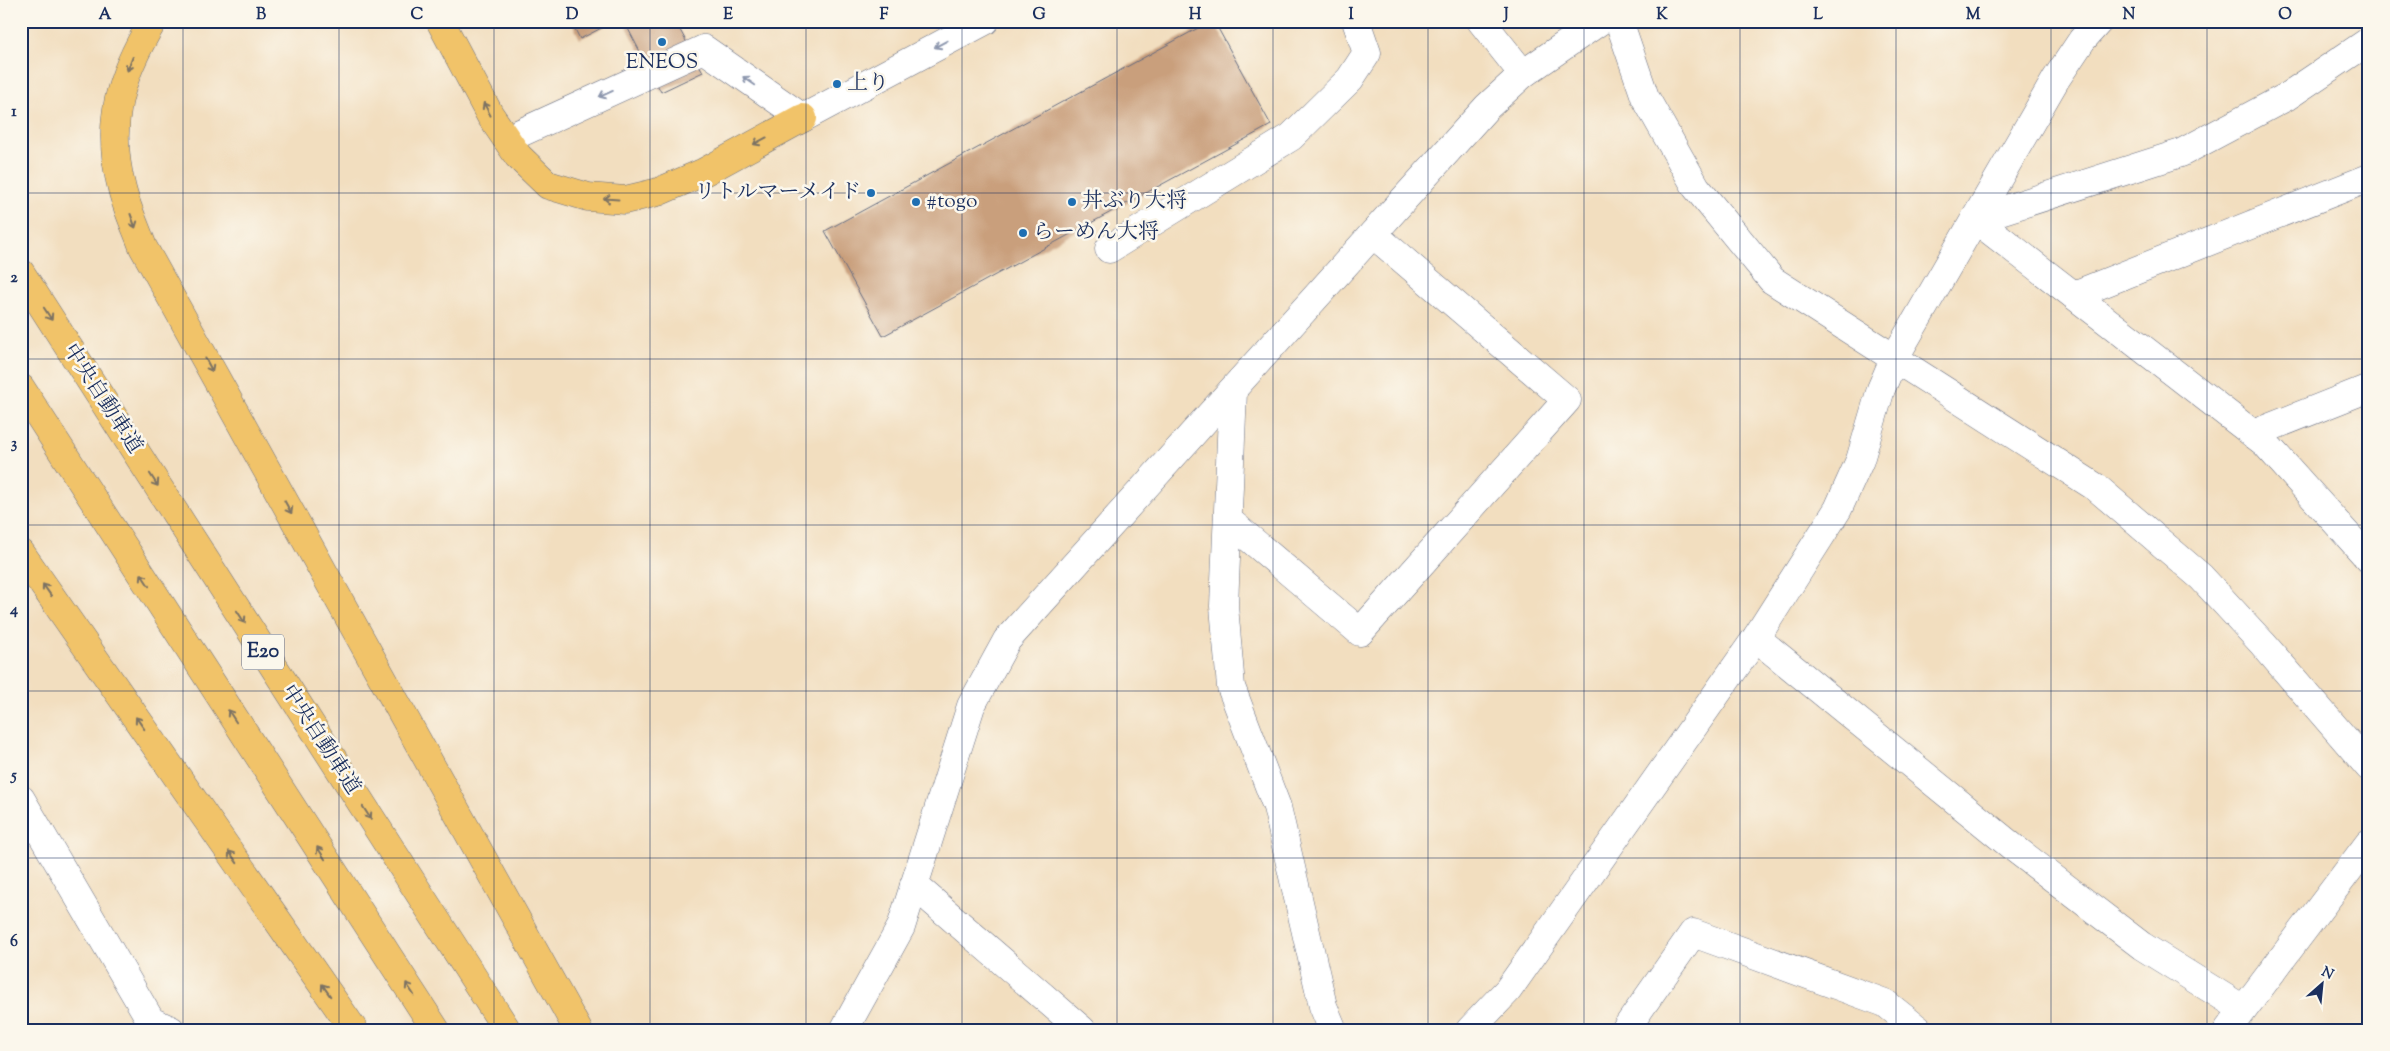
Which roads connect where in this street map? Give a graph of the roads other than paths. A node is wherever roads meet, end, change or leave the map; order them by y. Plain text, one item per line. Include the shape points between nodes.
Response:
1 (153, 21) edge
2 (440, 21) edge
3 (985, 21) edge
4 (1356, 21) edge
5 (1481, 21) edge
6 (1600, 21) edge
7 (1619, 21) edge
8 (2099, 21) edge
9 (2369, 41) edge
10 (1523, 74) junction
11 (803, 118) junction
12 (506, 139) junction
13 (2369, 178) edge
14 (1975, 219) junction
15 (1373, 234) junction
16 (1109, 249) dead end
17 (21, 273) edge
18 (2074, 295) junction
19 (1894, 359) junction
20 (21, 388) edge
21 (2369, 388) edge
22 (1233, 391) junction
23 (2253, 434) junction
24 (1228, 520) junction
25 (21, 552) edge
26 (2369, 559) edge
27 (1756, 638) junction
28 (2369, 767) edge
29 (21, 800) edge
30 (2369, 843) edge
31 (914, 885) junction
32 (2236, 1019) edge
33 (172, 1030) edge
34 (354, 1030) edge
35 (436, 1030) edge
36 (507, 1030) edge
37 (578, 1030) edge
38 (844, 1030) edge
39 (1082, 1030) edge
40 (1333, 1030) edge
41 (1470, 1030) edge
42 (1626, 1030) edge
43 (1919, 1030) edge

1 -> 37 highway via 136,48 119,93 113,138 122,190 143,247
12 -> 2 highway
3 -> 11 street
4 - 16 street via 1367,53 1350,79 1291,137
5 - 10 street
6 - 10 street
7 - 19 street via 1645,97 1696,187 1708,202 1772,280
8 - 14 street via 2056,79
9 - 14 street via 2286,97 2181,153
10 - 15 street via 1487,107
11 -> 12 street via 704,49
11 -> 12 highway via 704,172 658,192 625,200 588,197 548,185 518,156
13 - 18 street
14 - 18 street
14 - 19 street
15 - 22 street
15 - 24 street via 1567,400 1360,632
17 -> 36 highway, 中央自動車道 / E20
18 - 23 street
19 - 27 street via 1881,389 1860,460 1838,510
19 - 28 street via 2097,488 2194,571 2263,644
35 -> 20 highway
21 - 23 street
22 - 24 street
22 - 31 street via 1007,640 971,706
23 - 26 street via 2265,443
24 - 40 street via 1224,606 1231,687 1277,807 1323,1006
34 -> 25 highway
27 - 32 street via 2014,848
27 - 41 street via 1508,990
29 - 33 street via 151,1021
30 - 32 street
31 - 38 street via 901,927
31 - 39 street
42 - 43 street via 1693,933 1885,1003

